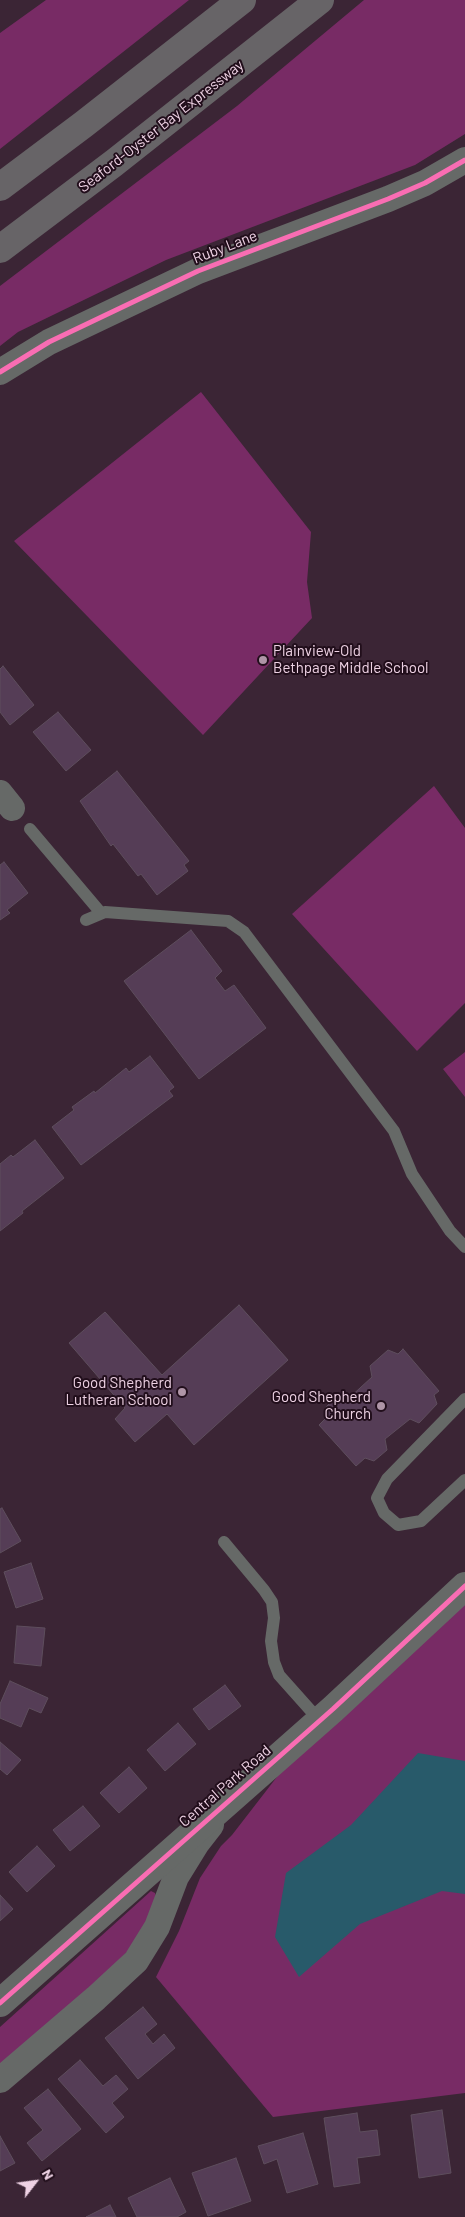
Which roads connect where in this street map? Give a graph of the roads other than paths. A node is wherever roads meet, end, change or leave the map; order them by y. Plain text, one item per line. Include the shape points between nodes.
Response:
1 (242, 0) edge
2 (320, 0) edge
3 (465, 160) edge
4 (0, 187) edge
5 (0, 249) edge
6 (0, 372) edge
7 (30, 829) dead end
8 (101, 913) junction
9 (86, 920) dead end
10 (465, 1247) edge
11 (465, 1399) edge
12 (465, 1480) edge
13 (224, 1542) dead end
14 (465, 1586) edge
15 (320, 1721) junction
16 (237, 1792) junction
17 (0, 2003) edge
18 (0, 2080) edge

1 - 4 highway
2 - 5 highway, Seaford-Oyster Bay Expressway
3 - 6 street, Ruby Lane via 388,199 198,270 49,342
7 - 8 lane
8 - 9 lane
8 - 10 lane via 228,921 244,932 394,1131 412,1174 450,1231
11 - 12 lane via 387,1479 377,1498 384,1513 398,1525 420,1522
13 - 15 lane via 272,1602 274,1662 279,1675
14 - 15 street, Central Park Road
15 - 16 street, Central Park Road
16 - 17 street, Central Park Road
16 - 18 street, Central Park Road via 196,1843 176,1877 157,1927 136,1961

